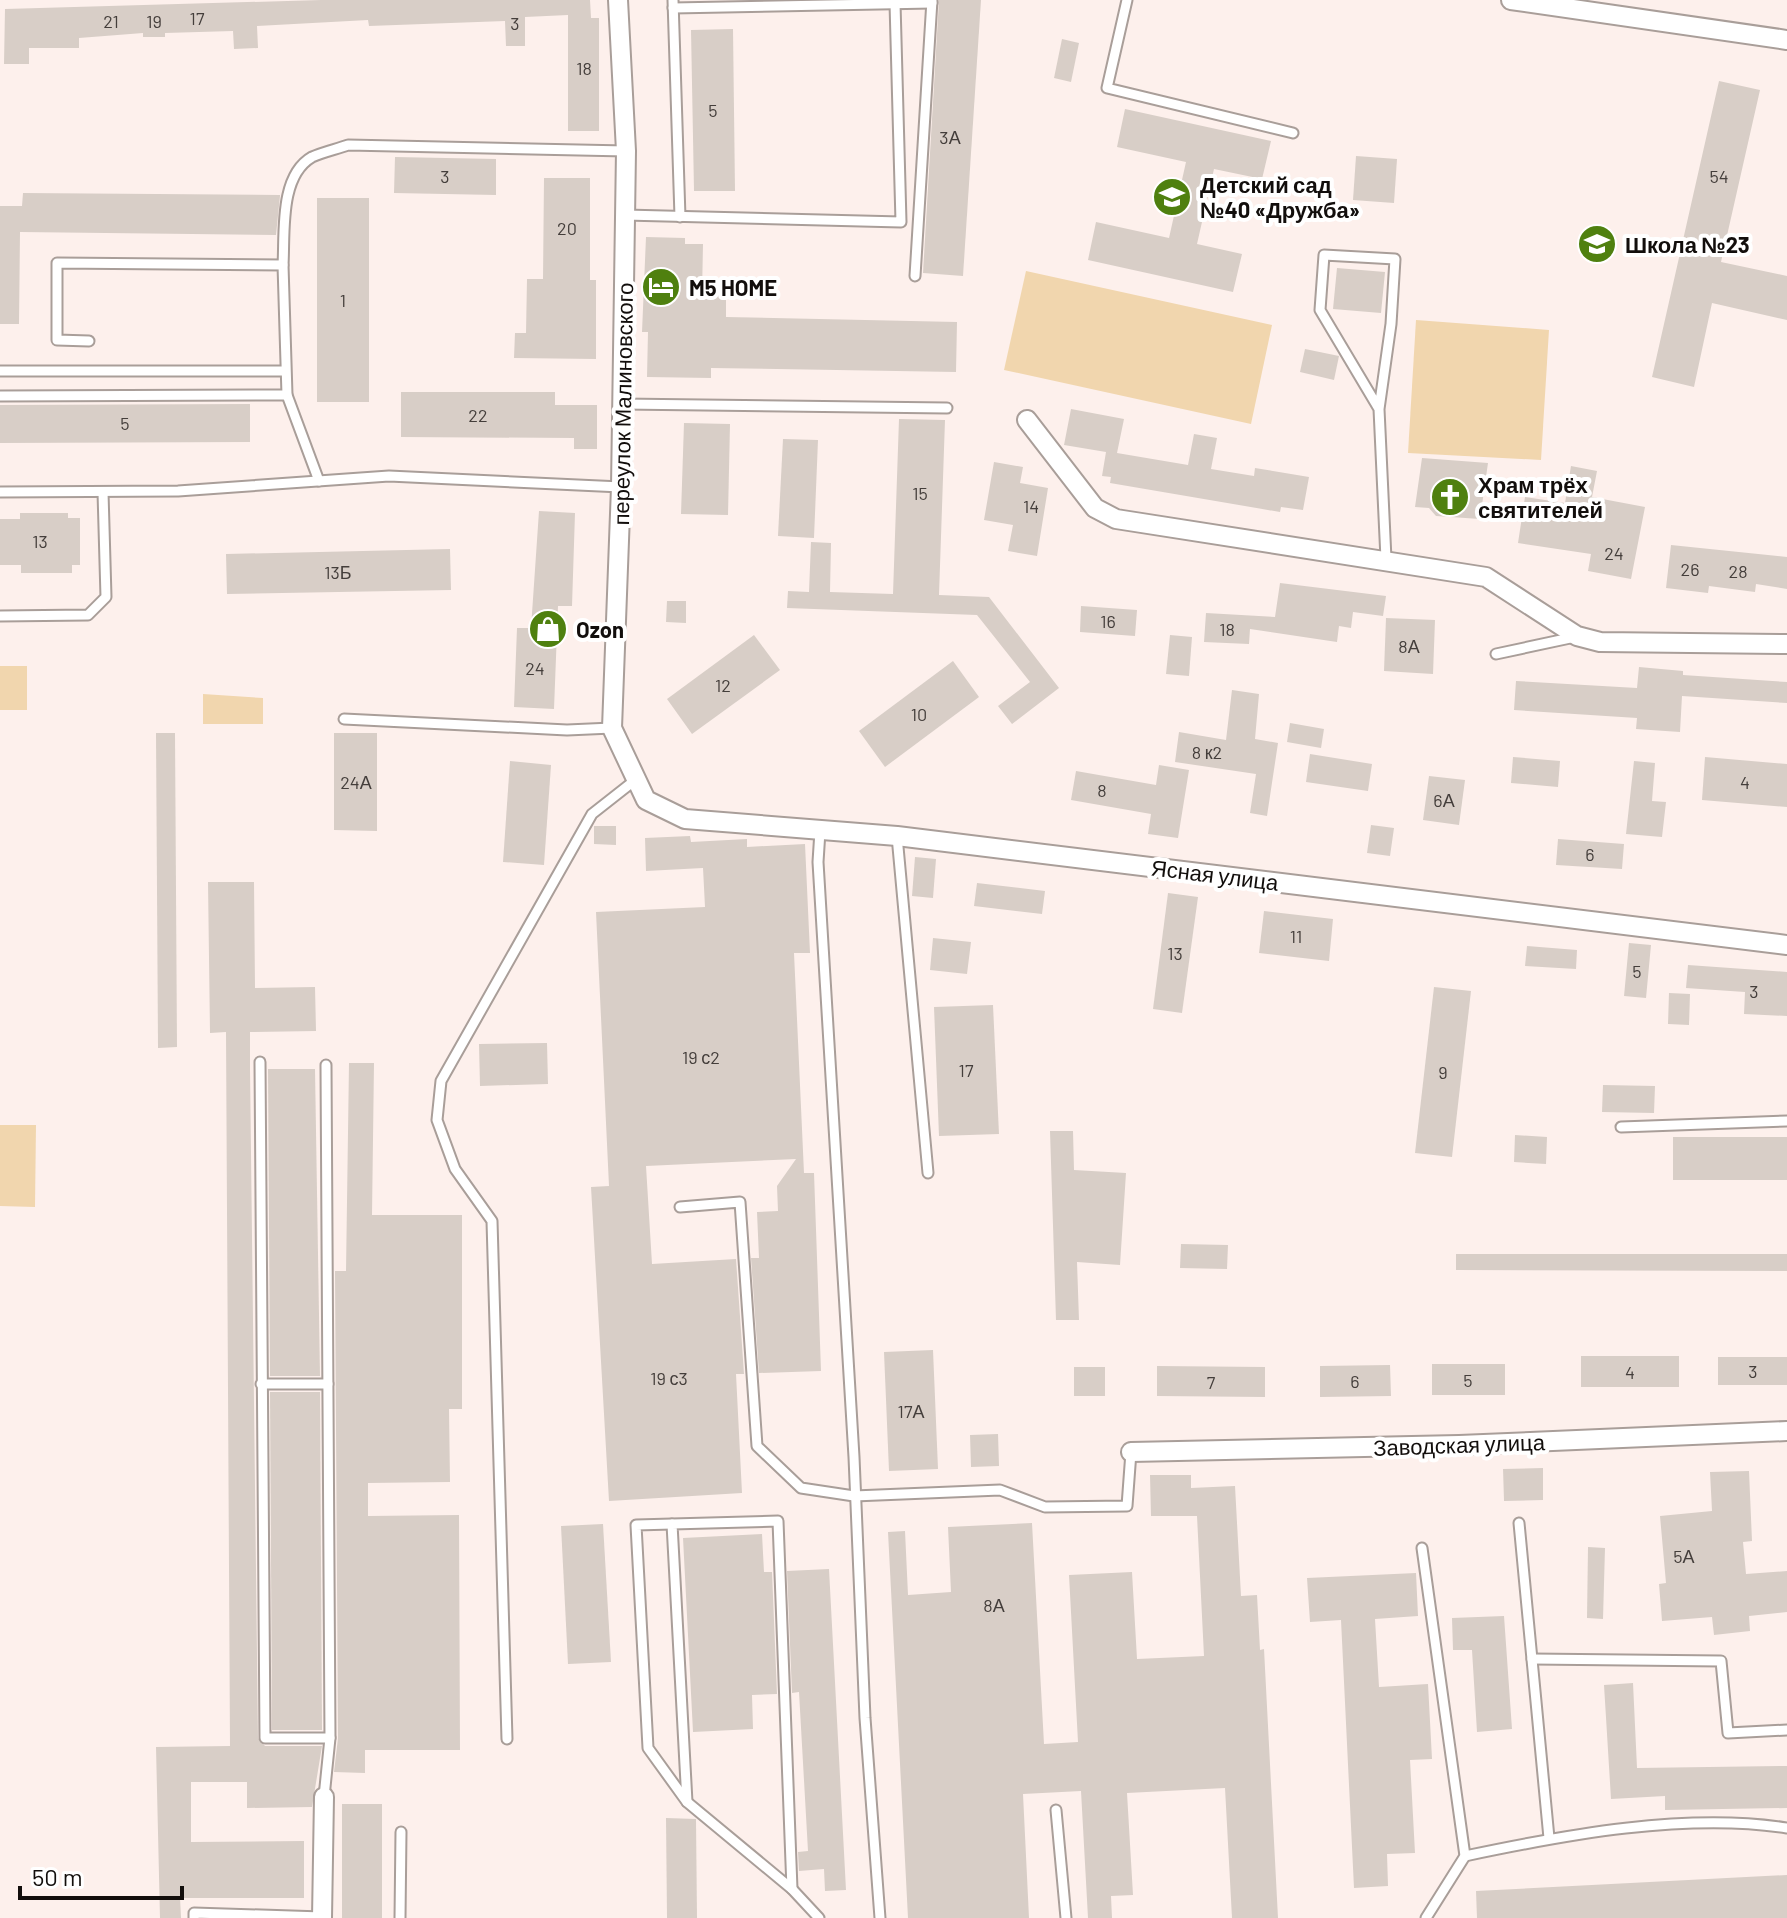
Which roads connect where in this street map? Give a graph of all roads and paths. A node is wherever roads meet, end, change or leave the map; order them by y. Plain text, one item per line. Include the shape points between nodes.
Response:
1 (618, 0) edge
2 (1127, 0) edge
3 (1511, 0) edge
4 (932, 1) edge
5 (895, 3) junction
6 (673, 4) edge
7 (1787, 40) edge
8 (1293, 133) dead end
9 (626, 151) junction
10 (625, 215) junction
11 (680, 217) junction
12 (283, 265) junction
13 (915, 276) dead end
14 (89, 341) dead end
15 (0, 371) edge
16 (284, 371) junction
17 (287, 395) junction
18 (0, 396) edge
19 (622, 404) junction
20 (947, 408) dead end
21 (1379, 409) junction
22 (1027, 420) dead end
23 (319, 481) junction
24 (621, 487) junction
25 (0, 492) edge
26 (103, 492) junction
27 (1386, 559) junction
28 (0, 616) edge
29 (1577, 636) junction
30 (1787, 644) edge
31 (1496, 654) dead end
32 (344, 719) dead end
33 (612, 728) junction
34 (634, 781) junction
35 (646, 800) joint
36 (820, 831) junction
37 (897, 836) junction
38 (1787, 945) edge
39 (260, 1062) dead end
40 (326, 1065) dead end
41 (1787, 1121) edge
42 (1621, 1127) dead end
43 (928, 1173) dead end
44 (680, 1207) dead end
45 (261, 1384) junction
46 (328, 1384) junction
47 (1787, 1431) edge
48 (1131, 1452) joint
49 (854, 1496) junction
50 (1519, 1523) dead end
51 (672, 1524) junction
52 (1422, 1548) dead end
53 (1532, 1659) junction
54 (1787, 1730) edge
55 (330, 1738) junction
56 (507, 1739) dead end
57 (324, 1797) joint
58 (687, 1802) junction
59 (1056, 1810) dead end
60 (1787, 1828) edge
61 (401, 1832) dead end
62 (1549, 1838) junction
63 (1465, 1856) junction
64 (792, 1889) junction
65 (265, 1916) edge
66 (322, 1917) edge
67 (194, 1918) edge
68 (400, 1918) edge
69 (819, 1918) edge
70 (880, 1918) edge
71 (1066, 1918) edge
72 (1426, 1918) edge

1 - 9 street, переулок Малиновского
2 - 8 lane via 1107,88
3 - 7 street
4 - 5 lane
4 - 13 lane
5 - 6 lane
5 - 11 lane via 901,222
6 - 11 lane
9 - 10 street, переулок Малиновского
9 - 12 lane via 348,145 310,158 295,175 288,197
10 - 11 lane
10 - 19 street, переулок Малиновского
12 - 14 lane via 57,263 57,340
12 - 16 lane
15 - 16 lane
16 - 17 lane
17 - 18 lane
17 - 23 lane
19 - 20 lane
19 - 24 street, переулок Малиновского
21 - 21 lane via 1320,310 1324,255 1395,259
21 - 27 lane
22 - 27 street via 1095,508 1116,519
23 - 24 lane via 389,476
23 - 26 lane
24 - 33 street, переулок Малиновского
25 - 26 lane
26 - 28 lane via 106,597 88,615
27 - 29 street via 1486,577
29 - 30 street via 1600,642
29 - 31 lane
32 - 33 lane
33 - 34 street, переулок Малиновского
34 - 35 street, переулок Малиновского
34 - 56 lane via 592,814 441,1081 437,1120 450,1156 492,1221
35 - 36 street, Ясная улица via 685,819
36 - 37 street, Ясная улица
36 - 49 lane
37 - 38 street, Ясная улица
37 - 43 lane
39 - 45 lane
40 - 46 lane
41 - 42 lane
44 - 49 lane via 740,1202 757,1446 801,1488
45 - 46 lane
45 - 55 lane via 265,1738
46 - 55 lane
47 - 48 street, Заводская улица
48 - 49 lane via 1127,1506 1045,1507 1000,1490
49 - 70 lane
50 - 53 lane
51 - 58 lane
51 - 58 lane via 636,1525 637,1557 648,1748
51 - 64 lane via 778,1521
52 - 63 lane
53 - 54 lane via 1721,1661 1728,1733
53 - 62 lane
55 - 57 lane
57 - 66 street
58 - 64 lane
59 - 71 lane
60 - 62 lane via 1722,1821
61 - 68 lane
62 - 63 lane
63 - 72 lane
64 - 69 lane
65 - 66 lane
65 - 67 lane via 194,1913

